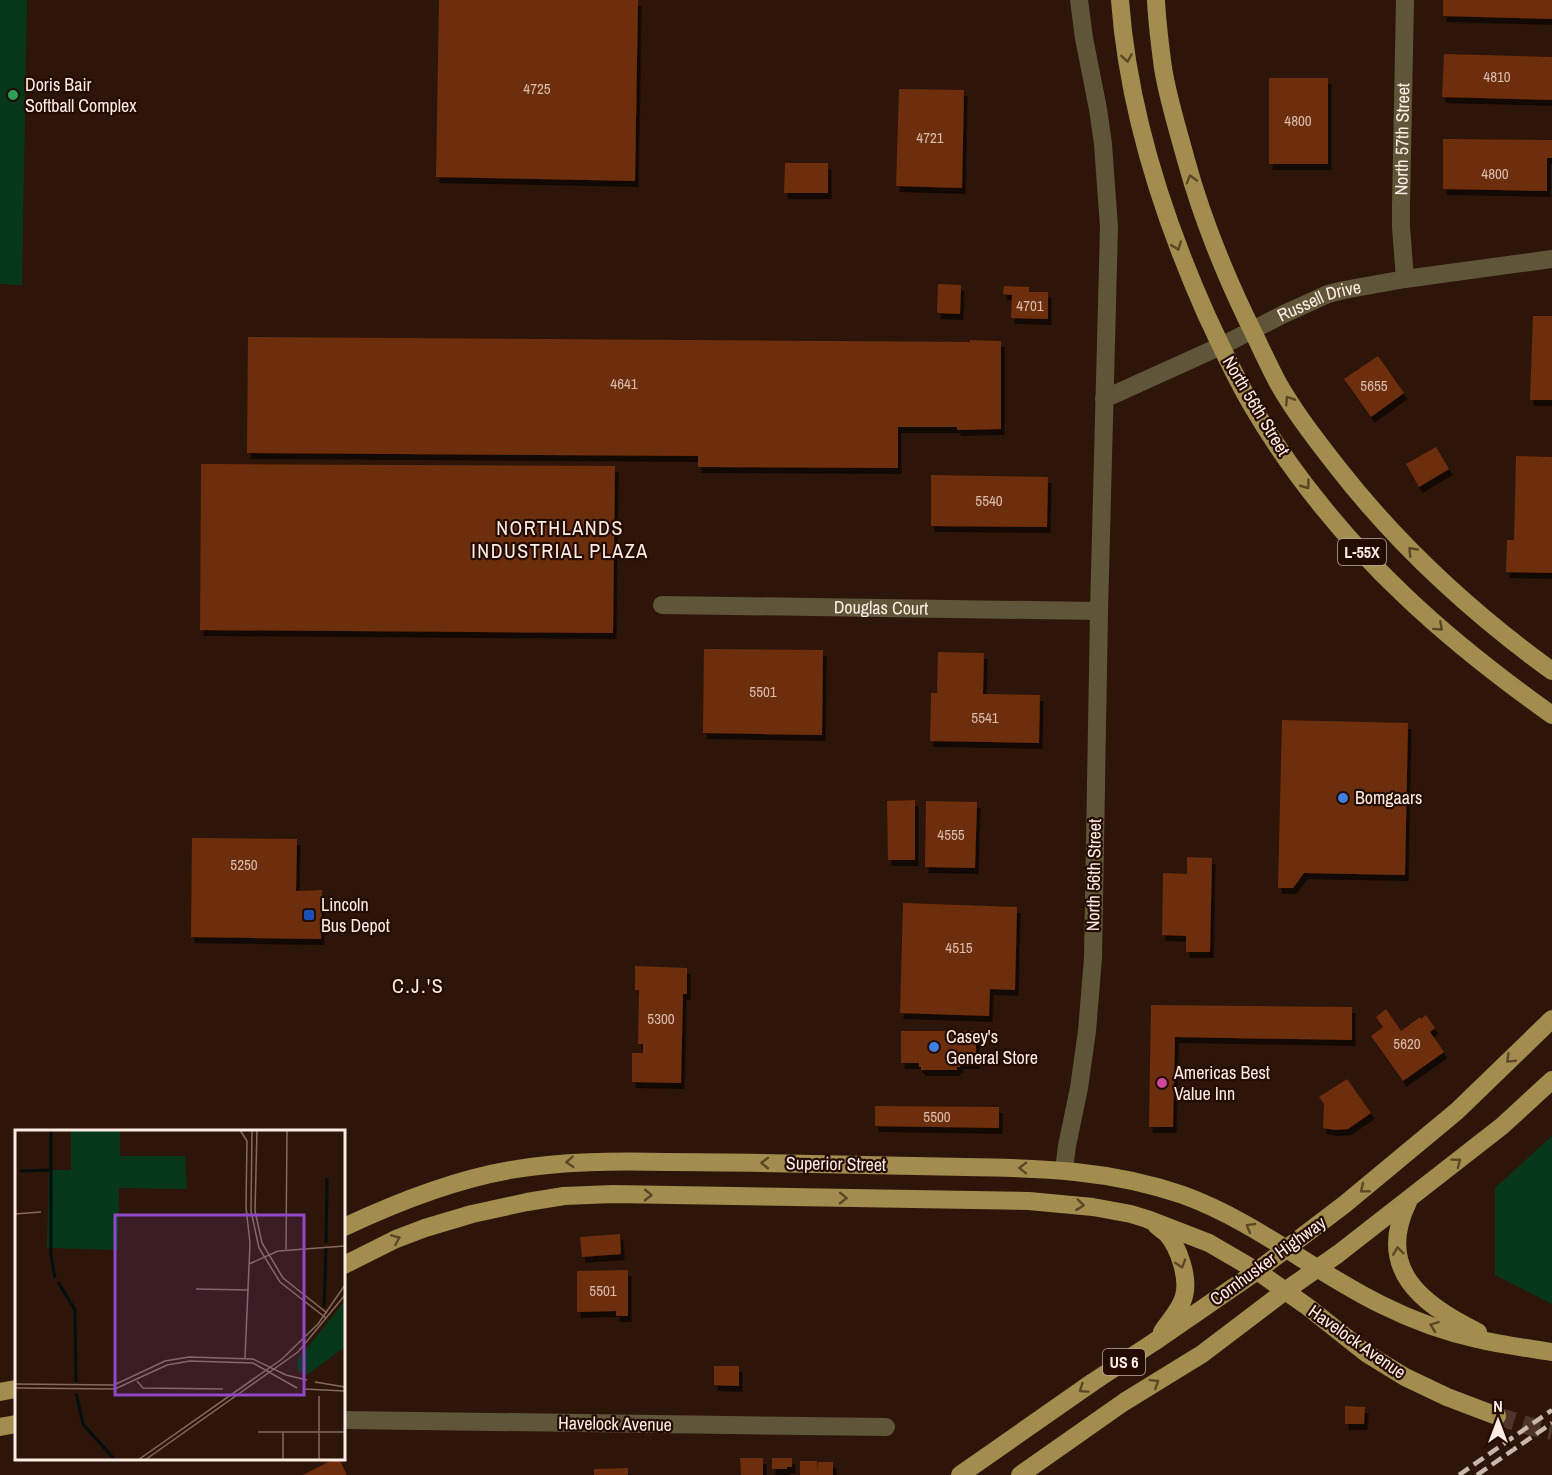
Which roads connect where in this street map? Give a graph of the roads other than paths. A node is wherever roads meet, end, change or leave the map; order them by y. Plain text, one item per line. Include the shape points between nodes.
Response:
1 (1079, 0) edge
2 (1120, 0) edge
3 (1156, 0) edge
4 (1405, 0) edge
5 (1552, 259) edge
6 (1405, 279) junction
7 (1252, 330) junction
8 (1221, 346) junction
9 (1104, 399) junction
10 (662, 605) dead end
11 (1099, 611) junction
12 (1552, 671) edge
13 (1552, 715) edge
14 (1552, 1019) edge
15 (1552, 1080) edge
16 (1064, 1170) junction
17 (1410, 1197) junction
18 (1147, 1219) junction
19 (345, 1227) edge
20 (1287, 1249) junction
21 (345, 1264) edge
22 (1317, 1268) junction
23 (1257, 1271) junction
24 (1285, 1291) junction
25 (1154, 1342) junction
26 (1499, 1343) junction
27 (1552, 1352) edge
28 (15, 1389) edge
29 (0, 1392) edge
30 (1497, 1416) tunnel mouth
31 (345, 1420) edge
32 (15, 1424) edge
33 (0, 1427) edge
34 (886, 1427) dead end
35 (960, 1475) edge
36 (1020, 1475) edge

1 - 9 street, North 56th Street via 1106,170 1109,227
2 -> 8 main road, North 56th Street / L-55X via 1143,138 1185,266
7 -> 3 main road, North 56th Street / L-55X via 1196,196 1163,69
4 - 6 street, North 57th Street via 1401,227
5 - 6 street, Russell Drive
6 - 7 street, Russell Drive via 1328,294
7 - 8 street, Russell Drive
12 -> 7 main road, North 56th Street / L-55X via 1466,603 1380,518 1317,442 1279,383
8 - 9 street, Russell Drive
8 -> 13 main road, North 56th Street / L-55X via 1251,404 1288,460 1357,547 1445,633
9 - 11 street, North 56th Street
10 - 11 street, Douglas Court
11 - 16 street, North 56th Street via 1093,958 1087,1031
14 -> 20 main road, Cornhusker Highway / US 6 via 1457,1111
17 -> 15 main road, Cornhusker Highway / US 6 via 1502,1126
16 -> 19 main road, Superior Street via 559,1163 461,1181 414,1196
20 -> 16 main road, Superior Street via 1188,1197 1130,1180
17 - 22 main road, Cornhusker Highway / US 6
26 -> 17 main road via 1460,1323 1411,1285 1398,1259 1397,1231
21 -> 18 main road, Superior Street via 425,1227 491,1209 564,1196 1029,1201 1093,1207
18 - 23 main road, Superior Street via 1209,1243
18 -> 25 main road via 1167,1234 1182,1265 1185,1285 1180,1305
20 - 22 main road, Superior Street
20 - 23 main road, Cornhusker Highway / US 6
22 - 24 main road, Cornhusker Highway / US 6
26 -> 22 main road via 1408,1317
23 - 24 main road, Superior Street
23 - 25 main road, Cornhusker Highway / US 6
24 - 30 main road, Havelock Avenue via 1366,1353 1406,1377
36 -> 24 main road, Cornhusker Highway / US 6 via 1202,1354
25 -> 35 main road, Cornhusker Highway / US 6
26 - 27 main road
28 - 29 main road
31 - 34 street, Havelock Avenue
32 - 33 main road

